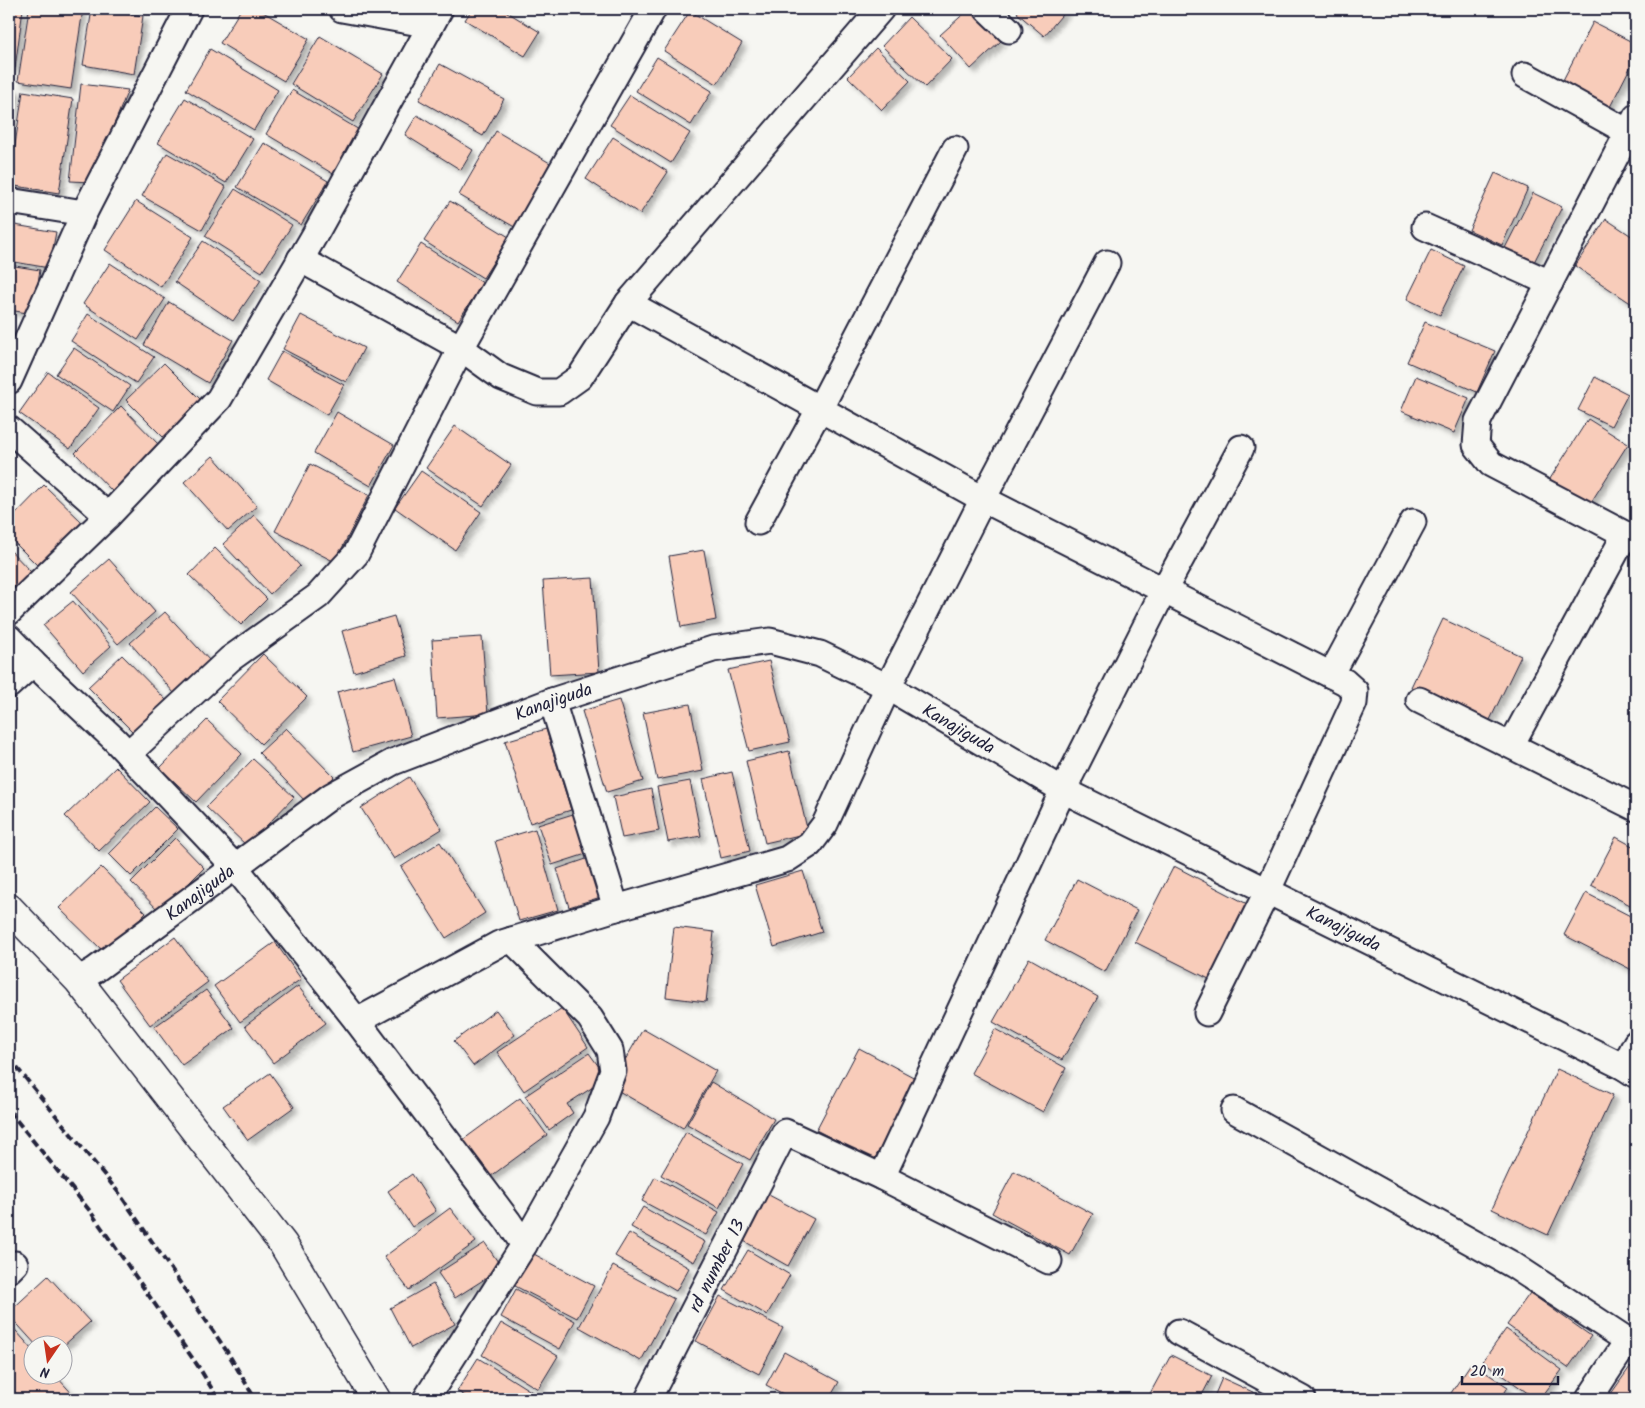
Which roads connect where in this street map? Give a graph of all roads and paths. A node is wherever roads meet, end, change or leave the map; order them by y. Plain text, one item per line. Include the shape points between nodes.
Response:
1 (189, 9) edge
2 (342, 9) edge
3 (653, 9) edge
4 (881, 9) edge
5 (987, 9) edge
6 (435, 17) edge
7 (1009, 30) dead end
8 (1525, 75) dead end
9 (1632, 125) edge
10 (954, 149) dead end
11 (9, 201) edge
12 (84, 213) junction
13 (1425, 227) dead end
14 (300, 259) junction
15 (1107, 263) dead end
16 (1550, 283) junction
17 (628, 303) junction
18 (460, 348) junction
19 (9, 381) edge
20 (820, 408) junction
21 (9, 429) edge
22 (1242, 448) dead end
23 (983, 499) junction
24 (108, 516) junction
25 (758, 522) dead end
26 (1413, 522) dead end
27 (1630, 538) edge
28 (1164, 590) junction
29 (9, 612) edge
30 (9, 638) edge
31 (33, 663) junction
32 (1332, 675) junction
33 (9, 685) edge
34 (888, 687) junction
35 (1419, 700) dead end
36 (552, 701) junction
37 (1511, 745) junction
38 (128, 754) junction
39 (1062, 790) junction
40 (1636, 808) edge
41 (235, 866) junction
42 (1268, 890) junction
43 (9, 908) edge
44 (616, 908) junction
45 (512, 940) junction
46 (78, 980) junction
47 (1207, 1013) dead end
48 (357, 1021) junction
49 (1636, 1043) edge
50 (1630, 1071) edge
51 (1234, 1110) dead end
52 (882, 1176) junction
53 (524, 1245) junction
54 (1048, 1261) dead end
55 (1179, 1332) dead end
56 (1632, 1343) edge
57 (376, 1399) edge
58 (426, 1399) edge
59 (648, 1399) edge
60 (1303, 1399) edge
61 (1589, 1399) edge

1 - 12 street
2 - 6 street
3 - 18 street
4 - 17 street
5 - 7 street
6 - 14 street
8 - 9 street
9 - 16 street
10 - 20 street
11 - 12 street
12 - 19 street
13 - 16 street
14 - 18 street
14 - 24 street via 219,399
15 - 23 street
16 - 27 street via 1478,421 1476,445 1491,464
17 - 18 street via 580,378 559,392 537,392 501,377
17 - 20 street
18 - 38 street via 356,554 318,596 230,659
20 - 23 street
20 - 25 street
21 - 24 street
22 - 28 street
23 - 28 street
23 - 34 street
24 - 29 street
26 - 32 street
27 - 37 street
28 - 32 street
28 - 39 street
30 - 31 street
31 - 33 street
31 - 38 street
32 - 42 street via 1355,691 1354,703
34 - 36 street, Kanajiguda via 820,654 770,640 713,649
34 - 39 street, Kanajiguda
34 - 44 street via 825,824 810,844 787,859
35 - 37 street
36 - 41 street, Kanajiguda via 393,762 331,796
36 - 44 street
37 - 40 street
38 - 41 street
39 - 42 street, Kanajiguda
39 - 52 street
41 - 46 street, Kanajiguda
41 - 48 street
42 - 47 street
42 - 50 street, Kanajiguda
43 - 46 street
44 - 45 street
45 - 48 street
45 - 53 street via 590,1018 610,1050 613,1071 596,1116
46 - 57 street via 283,1244
48 - 53 street
49 - 50 street, Kanajiguda
51 - 56 street via 1513,1265
52 - 54 street
52 - 59 street, rd number 13 via 785,1132
53 - 58 street
55 - 60 street
56 - 61 street

